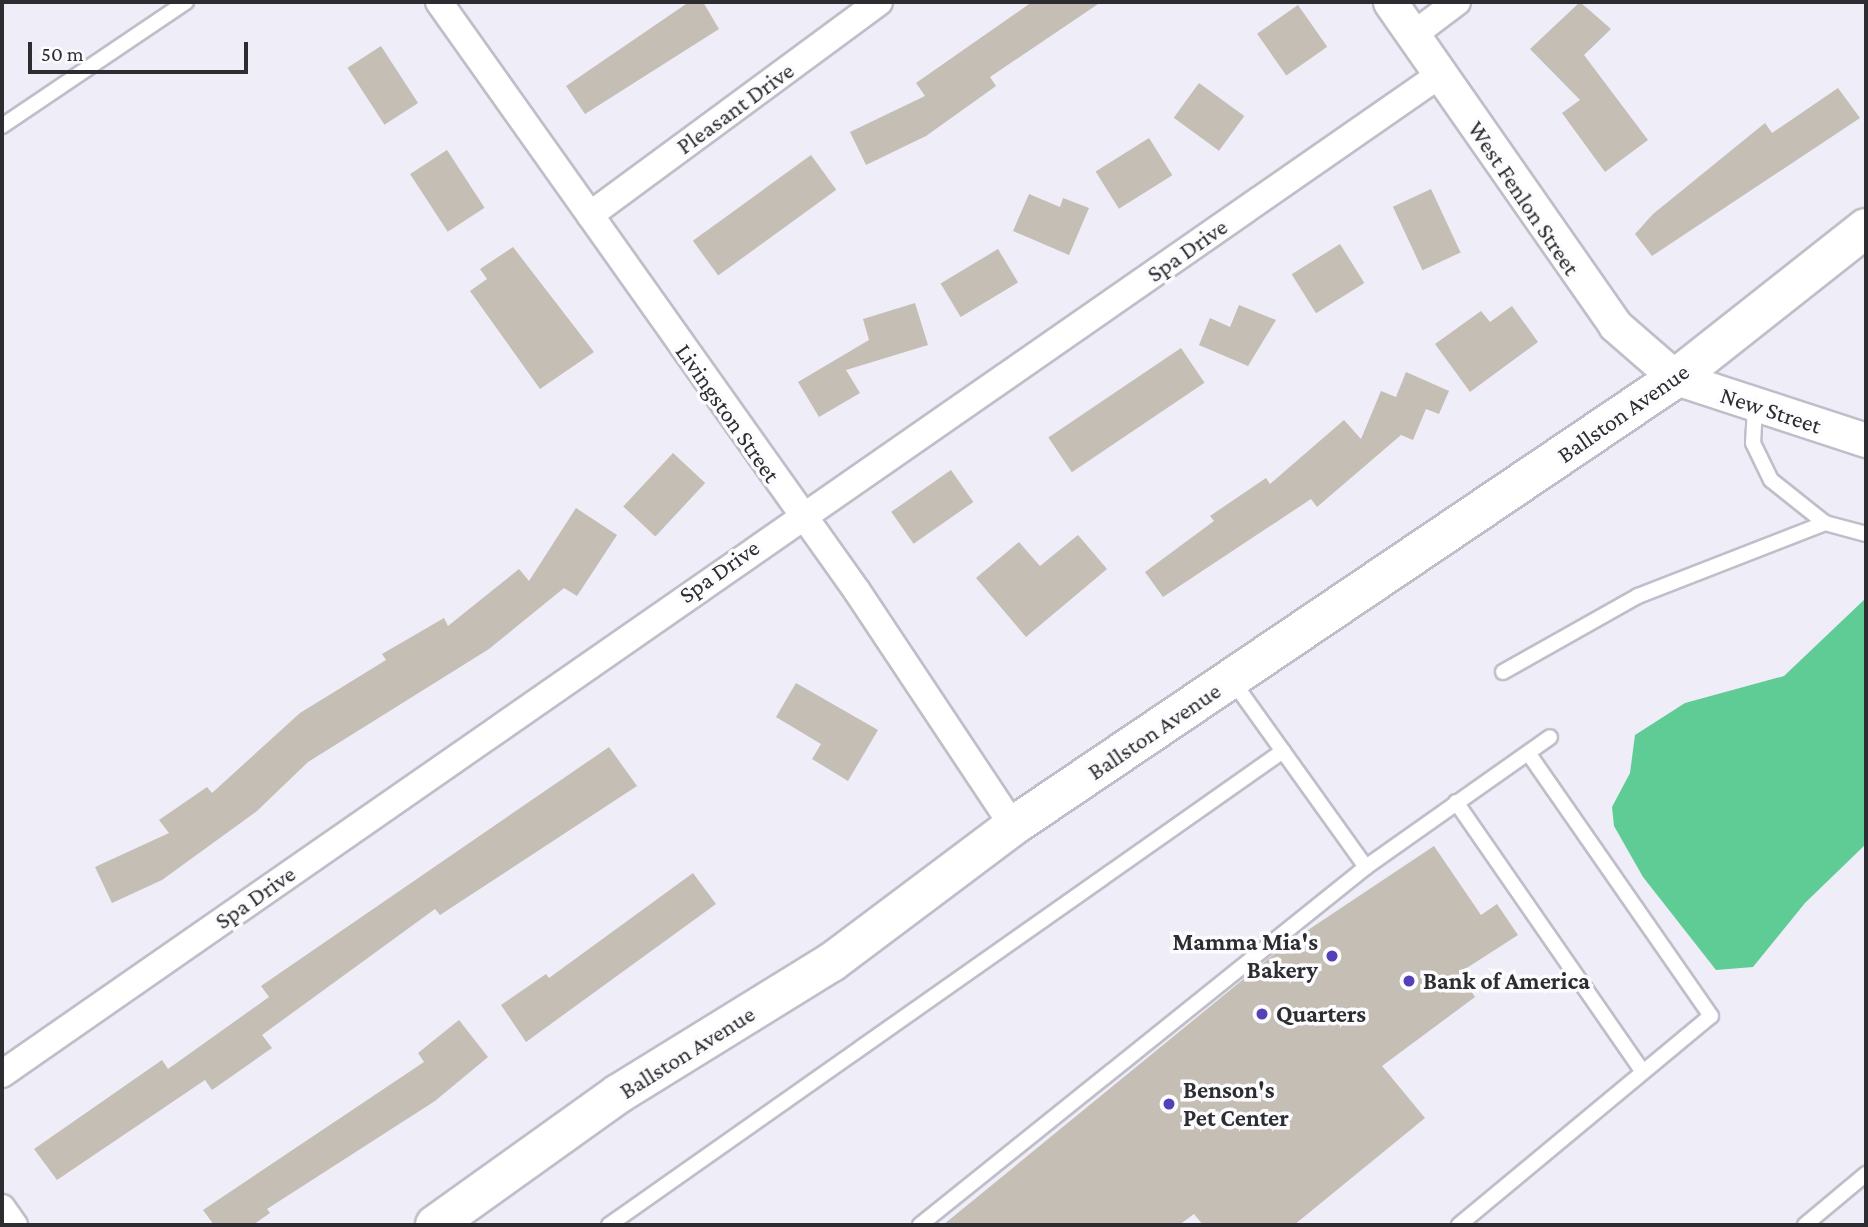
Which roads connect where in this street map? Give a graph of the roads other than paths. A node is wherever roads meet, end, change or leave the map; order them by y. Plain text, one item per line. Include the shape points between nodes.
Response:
1 (186, 2) edge
2 (439, 2) edge
3 (879, 2) edge
4 (1390, 2) edge
5 (1457, 2) edge
6 (1413, 35) junction
7 (1441, 74) junction
8 (2, 126) edge
9 (590, 215) junction
10 (1866, 228) edge
11 (1676, 378) junction
12 (1755, 406) junction
13 (1866, 440) edge
14 (799, 515) junction
15 (1825, 523) junction
16 (1866, 534) edge
17 (1503, 672) dead end
18 (1231, 679) junction
19 (1550, 737) dead end
20 (1283, 751) junction
21 (1528, 752) junction
22 (1455, 802) junction
23 (1013, 826) junction
24 (1366, 867) junction
25 (1643, 1072) junction
26 (2, 1074) edge
27 (1866, 1174) edge
28 (2, 1208) edge
29 (14, 1225) edge
30 (435, 1225) edge
31 (609, 1225) edge
32 (920, 1225) edge
33 (1459, 1225) edge
34 (1805, 1225) edge

1 - 8 lane
2 - 9 street, Livingston Street
3 - 9 street, Pleasant Drive
4 - 6 street, West Fenlon Street
5 - 6 street
6 - 7 street, West Fenlon Street
7 - 11 street, West Fenlon Street via 1582,286 1615,325
7 - 14 street, Spa Drive
9 - 14 street, Livingston Street
10 - 11 highway, Ballston Avenue
11 - 12 street, New Street
11 - 18 highway, Ballston Avenue
12 - 13 street, New Street
12 - 15 lane via 1753,443 1771,480
14 - 23 street, Livingston Street
14 - 26 street, Spa Drive
15 - 16 lane
15 - 17 lane via 1638,596
18 - 20 lane
18 - 23 highway, Ballston Avenue
19 - 21 lane
20 - 24 lane
20 - 31 lane
21 - 22 lane
21 - 25 lane via 1711,1016
22 - 24 lane
22 - 25 lane
23 - 30 highway, Ballston Avenue via 832,962 618,1094
24 - 32 lane
25 - 33 lane
27 - 34 lane
28 - 29 street

